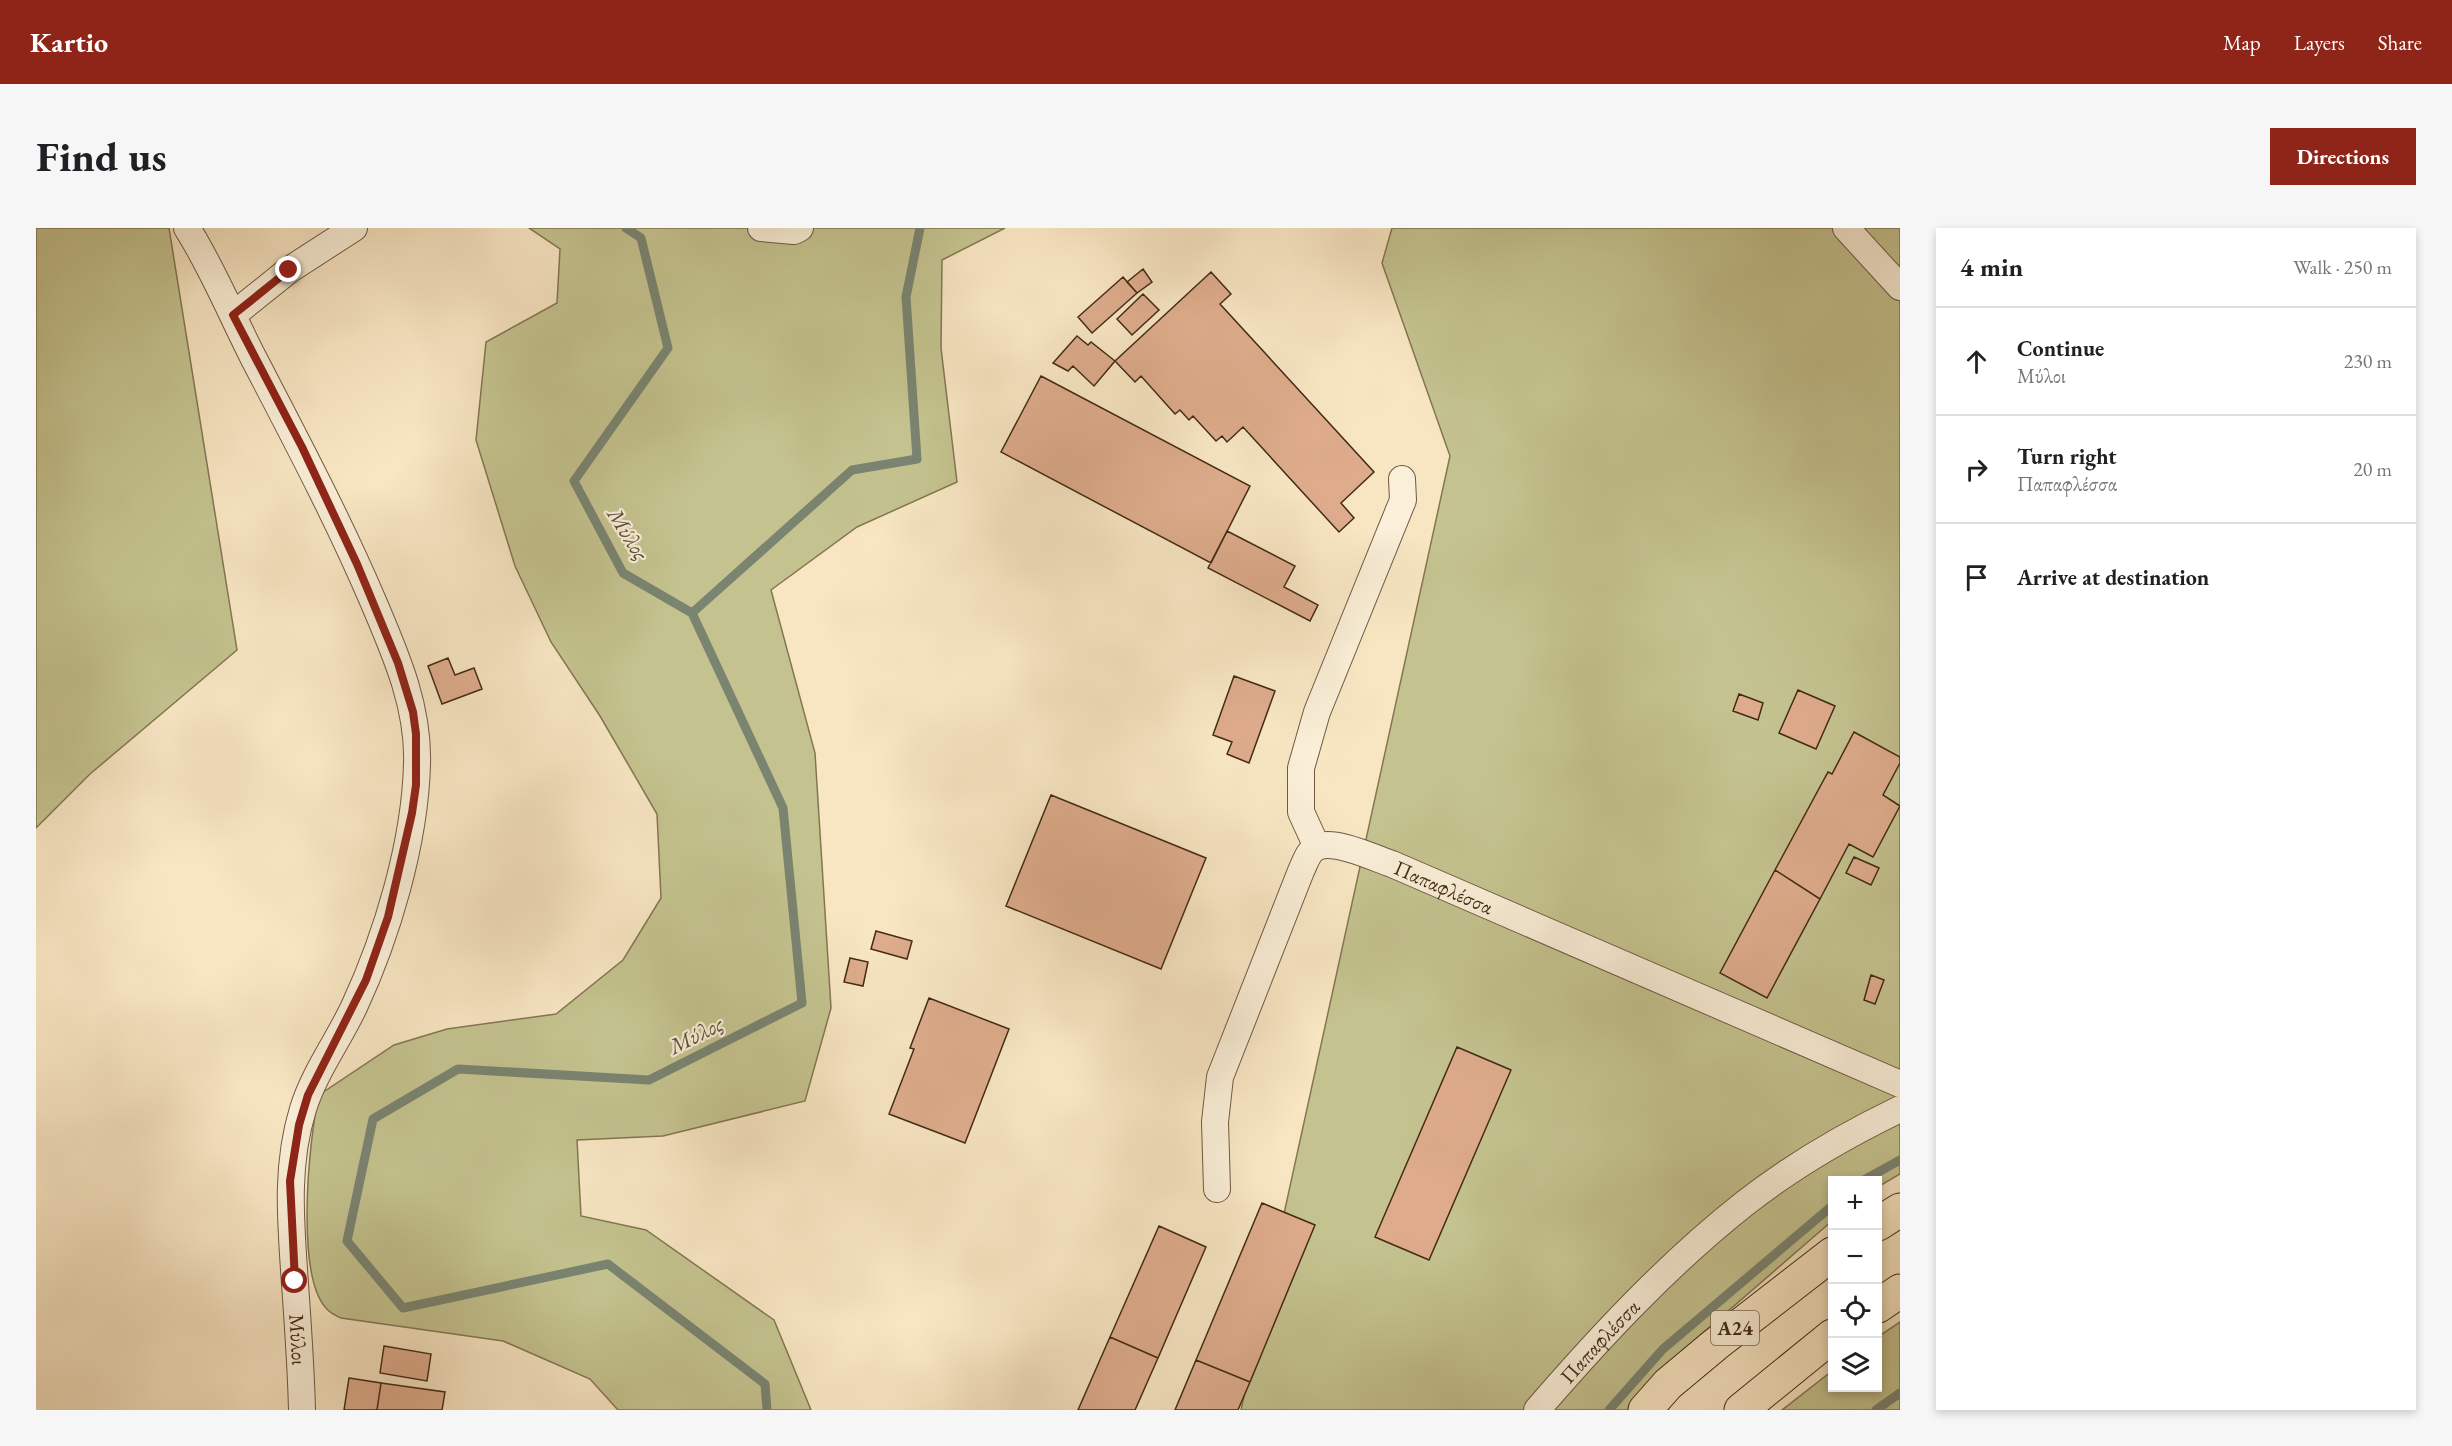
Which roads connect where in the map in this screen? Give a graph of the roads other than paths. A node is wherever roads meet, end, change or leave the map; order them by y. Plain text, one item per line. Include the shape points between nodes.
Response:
1 (187, 228) edge
2 (354, 228) edge
3 (761, 228) edge
4 (800, 228) edge
5 (1846, 228) edge
6 (1900, 287) edge
7 (233, 315) junction
8 (1402, 479) dead end
9 (1317, 847) junction
10 (1900, 1084) edge
11 (1900, 1109) edge
12 (1217, 1189) dead end
13 (1900, 1210) edge
14 (1882, 1221) edge
15 (1828, 1258) edge
16 (1900, 1291) edge
17 (1882, 1302) edge
18 (1831, 1338) edge
19 (302, 1410) edge
20 (1537, 1410) edge
21 (1644, 1410) edge
22 (1741, 1410) edge

1 - 7 street, Μύλοι
2 - 7 street via 289,270
3 - 4 street
5 - 6 street
7 - 19 street, Μύλοι via 357,564 404,679 416,734 412,813 388,917 361,989 304,1106 291,1163 291,1233
8 - 9 street via 1403,500 1317,712 1301,768 1301,812
9 - 10 street, Παπαφλέσσα via 1335,845 1392,864
9 - 12 street via 1301,871 1221,1077 1215,1122
11 - 20 street, Παπαφλέσσα via 1831,1147 1744,1203 1644,1294
13 - 14 highway
15 - 21 highway, Α24 via 1716,1344
16 - 17 highway
18 - 22 highway

